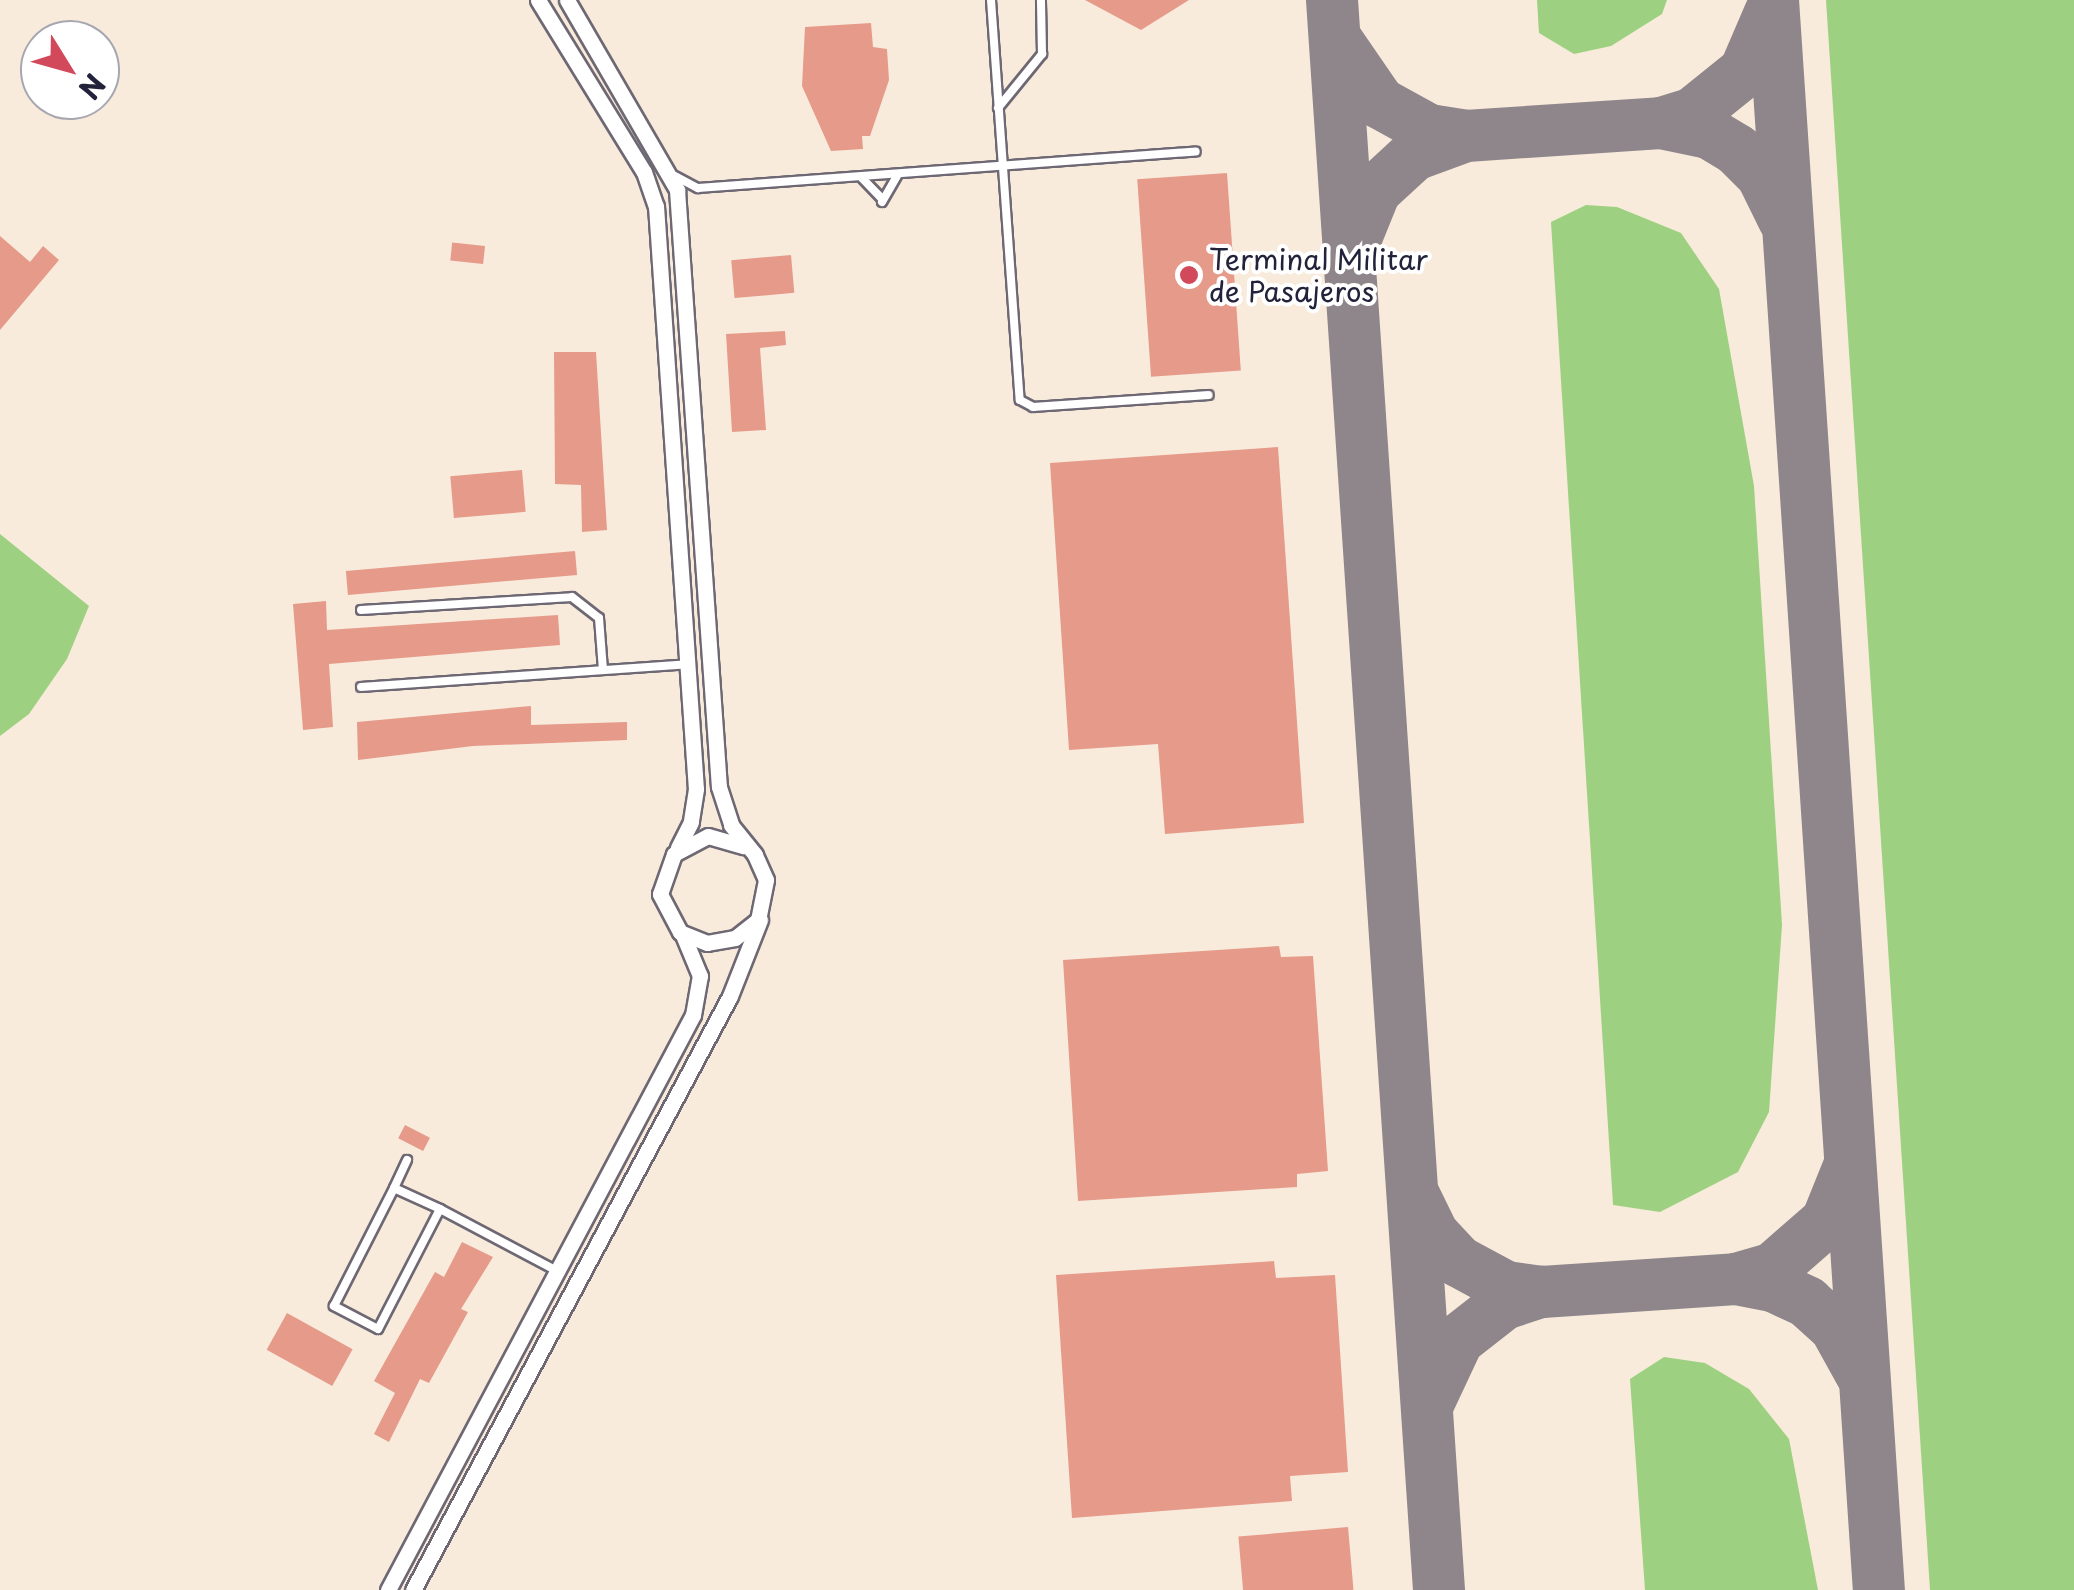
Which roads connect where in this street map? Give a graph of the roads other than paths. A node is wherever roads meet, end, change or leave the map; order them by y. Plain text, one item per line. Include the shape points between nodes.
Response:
1 (538, 0) edge
2 (567, 0) edge
3 (991, 0) edge
4 (1041, 0) edge
5 (996, 68) junction
6 (1019, 80) junction
7 (998, 108) junction
8 (1196, 152) dead end
9 (1002, 166) junction
10 (670, 168) junction
11 (906, 172) junction
12 (854, 176) junction
13 (698, 188) junction
14 (681, 216) junction
15 (659, 245) junction
16 (682, 245) junction
17 (1208, 394) dead end
18 (361, 610) dead end
19 (688, 664) junction
20 (602, 670) junction
21 (361, 687) dead end
22 (744, 846) junction
23 (674, 854) junction
24 (764, 907) junction
25 (680, 932) junction
26 (407, 1160) dead end
27 (394, 1188) junction
28 (440, 1210) junction
29 (557, 1271) junction
30 (388, 1590) edge
31 (413, 1590) edge

1 - 15 street via 650,183
2 - 10 street
3 - 5 lane
4 - 6 lane via 1043,49
5 - 6 lane via 1006,82
5 - 7 lane
6 - 7 lane
7 - 9 lane
8 - 9 lane
9 - 11 lane
9 - 17 lane via 1020,400 1033,407
10 - 13 lane
10 - 14 street
11 - 12 lane
11 - 12 lane via 888,182 882,202 873,183
12 - 13 lane
13 - 14 lane via 685,199
14 - 16 street
15 - 16 street
15 - 19 street
16 - 22 street via 719,787
18 - 20 lane via 572,596 599,618
19 - 20 lane
19 - 23 street via 696,800
20 - 21 lane
22 - 23 street via 708,836
22 - 24 street via 766,880
23 - 25 street via 660,894
24 - 25 street via 748,930 722,942
24 - 31 street via 730,996
25 - 29 street via 698,963 698,1003
26 - 27 lane
27 - 28 lane
27 - 28 lane via 334,1306 378,1329
28 - 29 lane
29 - 30 street

